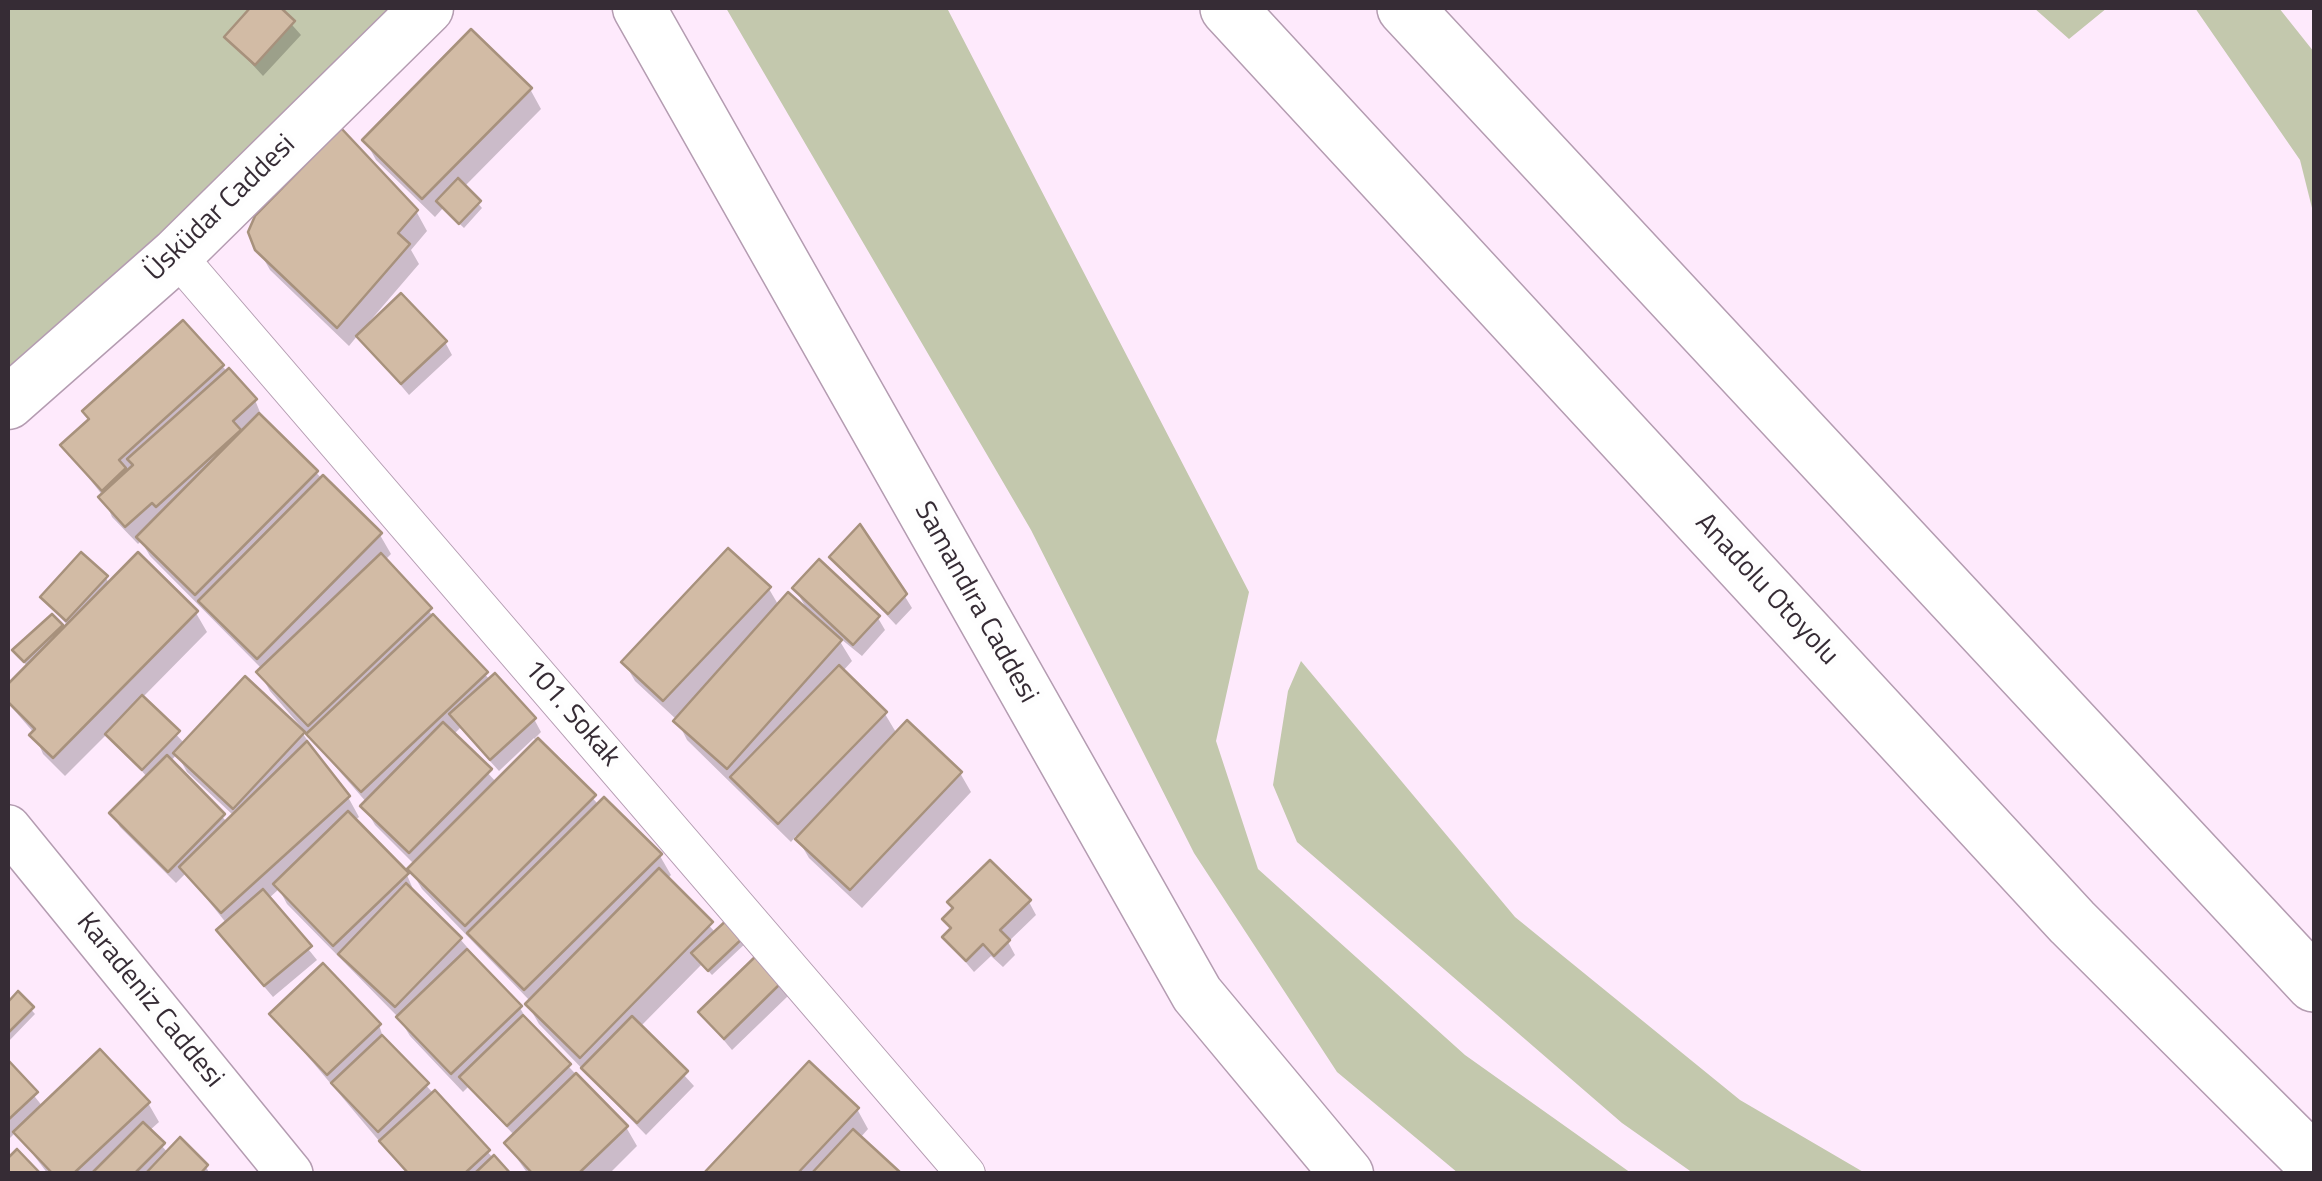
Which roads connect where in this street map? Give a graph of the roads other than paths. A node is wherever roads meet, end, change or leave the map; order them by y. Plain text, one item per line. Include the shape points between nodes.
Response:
1 (427, 8) edge
2 (639, 8) edge
3 (1228, 8) edge
4 (1405, 8) edge
5 (176, 255) junction
6 (8, 403) edge
7 (8, 828) edge
8 (2314, 984) edge
9 (2314, 1163) edge
10 (290, 1174) edge
11 (966, 1174) edge
12 (1347, 1174) edge

1 - 5 main road, Üsküdar Caddesi
2 - 12 main road, Samandıra Caddesi via 1197,994
3 - 9 highway, Anadolu Otoyolu via 2072,922
4 - 8 highway
5 - 6 main road, Üsküdar Caddesi
5 - 11 street, 101. Sokak
7 - 10 street, Karadeniz Caddesi

